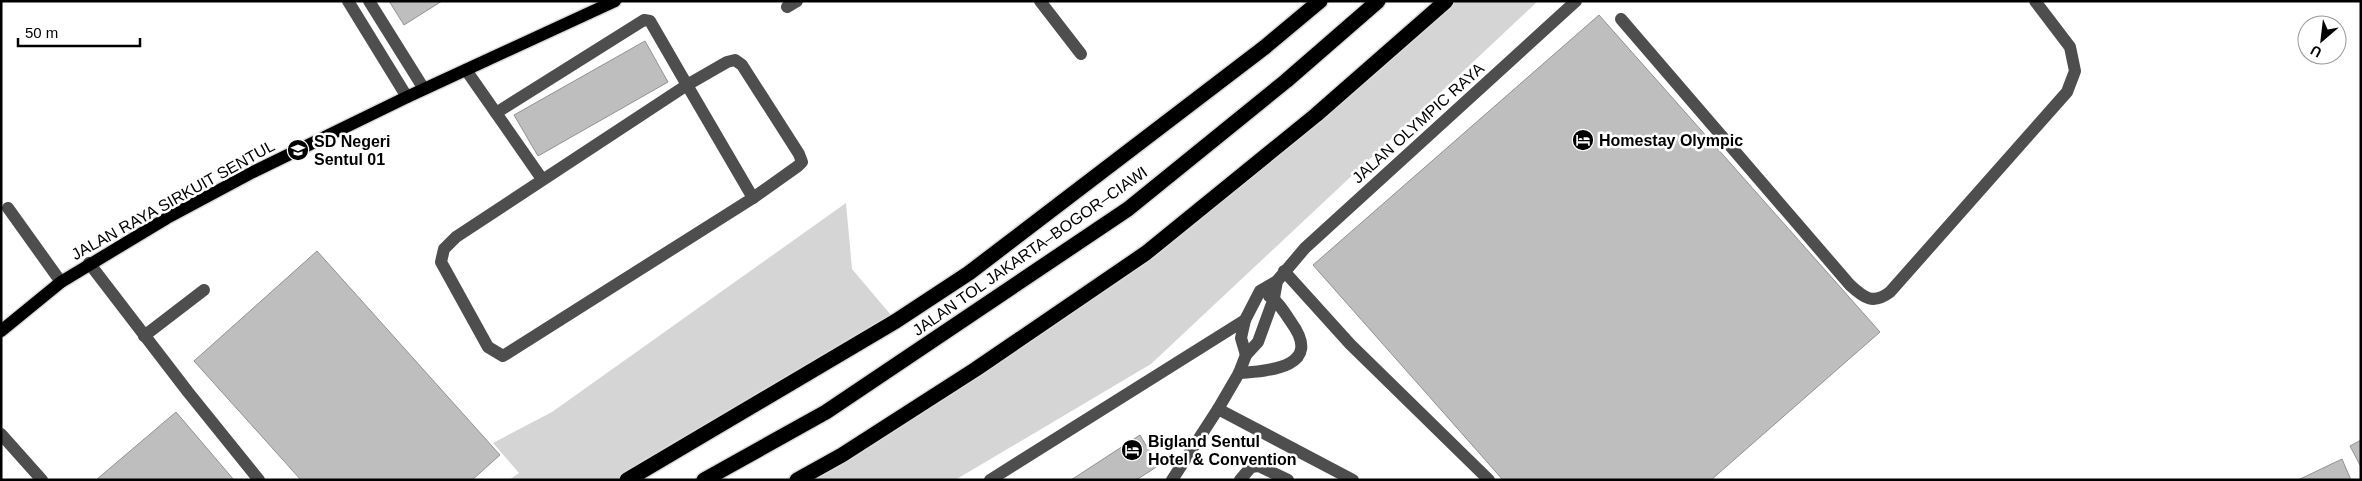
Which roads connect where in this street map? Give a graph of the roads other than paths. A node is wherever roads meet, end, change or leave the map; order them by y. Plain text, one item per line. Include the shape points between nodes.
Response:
1 (348, 1) edge
2 (369, 1) edge
3 (615, 1) edge
4 (1040, 1) edge
5 (1307, 1) edge
6 (1320, 1) edge
7 (1378, 1) edge
8 (1446, 1) edge
9 (1576, 1) edge
10 (2034, 1) edge
11 (1621, 19) dead end
12 (1265, 47) junction
13 (1082, 54) dead end
14 (466, 70) junction
15 (687, 85) junction
16 (424, 89) junction
17 (407, 97) junction
18 (496, 113) junction
19 (542, 179) junction
20 (752, 198) junction
21 (8, 208) dead end
22 (89, 263) junction
23 (1280, 276) junction
24 (61, 282) junction
25 (204, 290) dead end
26 (1260, 291) junction
27 (1274, 298) junction
28 (1244, 320) junction
29 (1, 331) edge
30 (144, 336) junction
31 (1246, 355) junction
32 (1239, 373) junction
33 (1218, 409) junction
34 (1, 434) edge
35 (42, 480) edge
36 (259, 480) edge
37 (627, 480) edge
38 (704, 480) edge
39 (798, 480) edge
40 (990, 480) edge
41 (1172, 480) edge
42 (1240, 480) edge
43 (1288, 480) edge
44 (1353, 480) edge
45 (1489, 480) edge

1 - 17 street
2 - 16 street
3 - 14 main road, JALAN RAYA SIRKUIT SENTUL
4 - 13 street
5 - 12 highway
6 - 12 highway
7 - 38 highway, JALAN TOL JAKARTA–BOGOR–CIAWI via 1286,81 1128,209 826,412
8 - 39 highway via 1316,115 1146,254 976,369
9 - 23 street, JALAN OLYMPIC RAYA via 1305,248
10 - 11 street via 2070,47 2075,71 2067,92 1881,299 1871,299 1850,285
12 - 37 highway via 969,273 896,321
14 - 16 main road, JALAN RAYA SIRKUIT SENTUL
14 - 18 street
15 - 18 street via 654,24 644,20
15 - 19 street
15 - 20 street
15 - 20 street via 735,60 742,65 799,154 802,162 798,166
16 - 17 main road, JALAN RAYA SIRKUIT SENTUL
17 - 22 main road, JALAN RAYA SIRKUIT SENTUL via 253,172
18 - 19 street
19 - 20 street via 456,237 444,249 441,262 488,347 503,356
21 - 24 street
22 - 24 main road, JALAN RAYA SIRKUIT SENTUL
22 - 30 street
23 - 26 street, JALAN OLYMPIC RAYA
23 - 27 street
23 - 45 street
24 - 29 main road, JALAN RAYA SIRKUIT SENTUL
25 - 30 street
26 - 27 street
26 - 28 street
27 - 31 street via 1258,342
27 - 32 street via 1300,337 1300,350 1294,362 1281,369
28 - 31 street via 1241,338
28 - 40 street
30 - 36 street
31 - 32 street
32 - 33 street
33 - 41 street
33 - 44 street
34 - 35 street
42 - 43 street via 1251,467 1258,466

